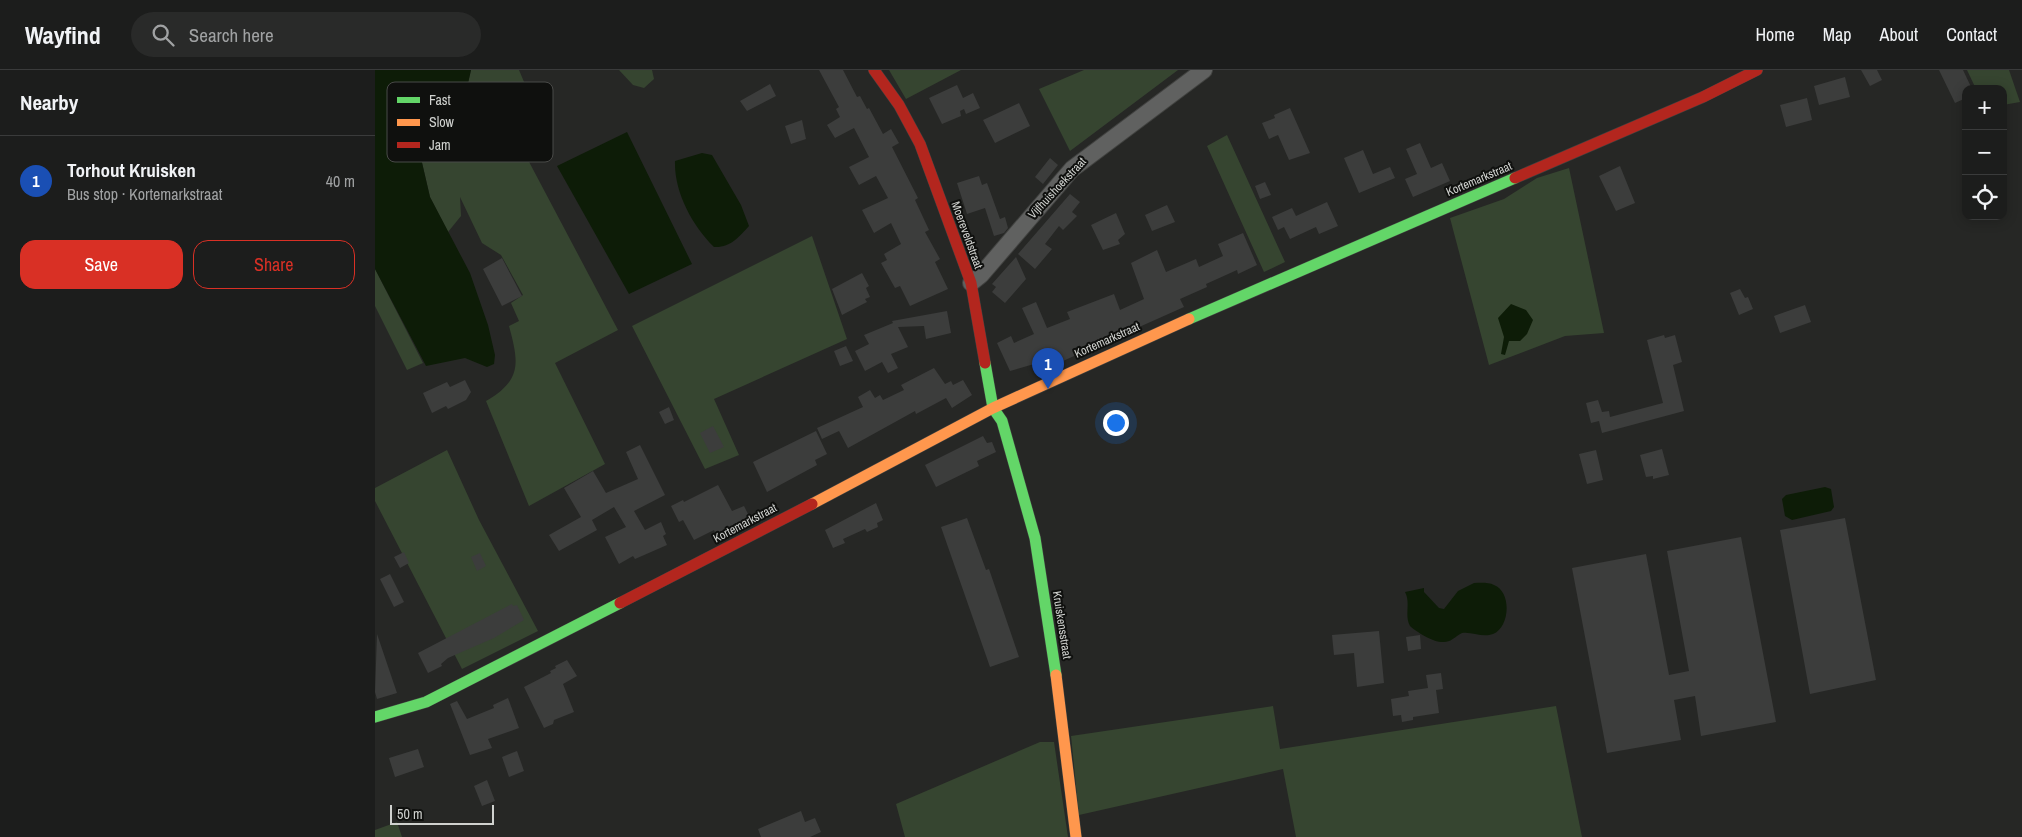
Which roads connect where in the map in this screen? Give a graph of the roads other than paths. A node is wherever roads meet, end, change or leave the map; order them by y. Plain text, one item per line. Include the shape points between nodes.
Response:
1 (875, 70) edge
2 (1204, 70) edge
3 (1757, 70) edge
4 (971, 284) junction
5 (993, 408) junction
6 (1001, 420) joint
7 (375, 717) edge
8 (1076, 837) edge

1 - 4 street, Moereveldstraat via 920,144
2 - 4 street, Vijfhuishoekstraat via 1072,168
3 - 5 street, Kortemarkstraat via 1703,97 1124,347
4 - 5 street, Moereveldstraat
5 - 6 street, Moereveldstraat
5 - 7 street, Kortemarkstraat via 426,702
6 - 8 street, Kruiskensstraat via 1035,538 1057,679

